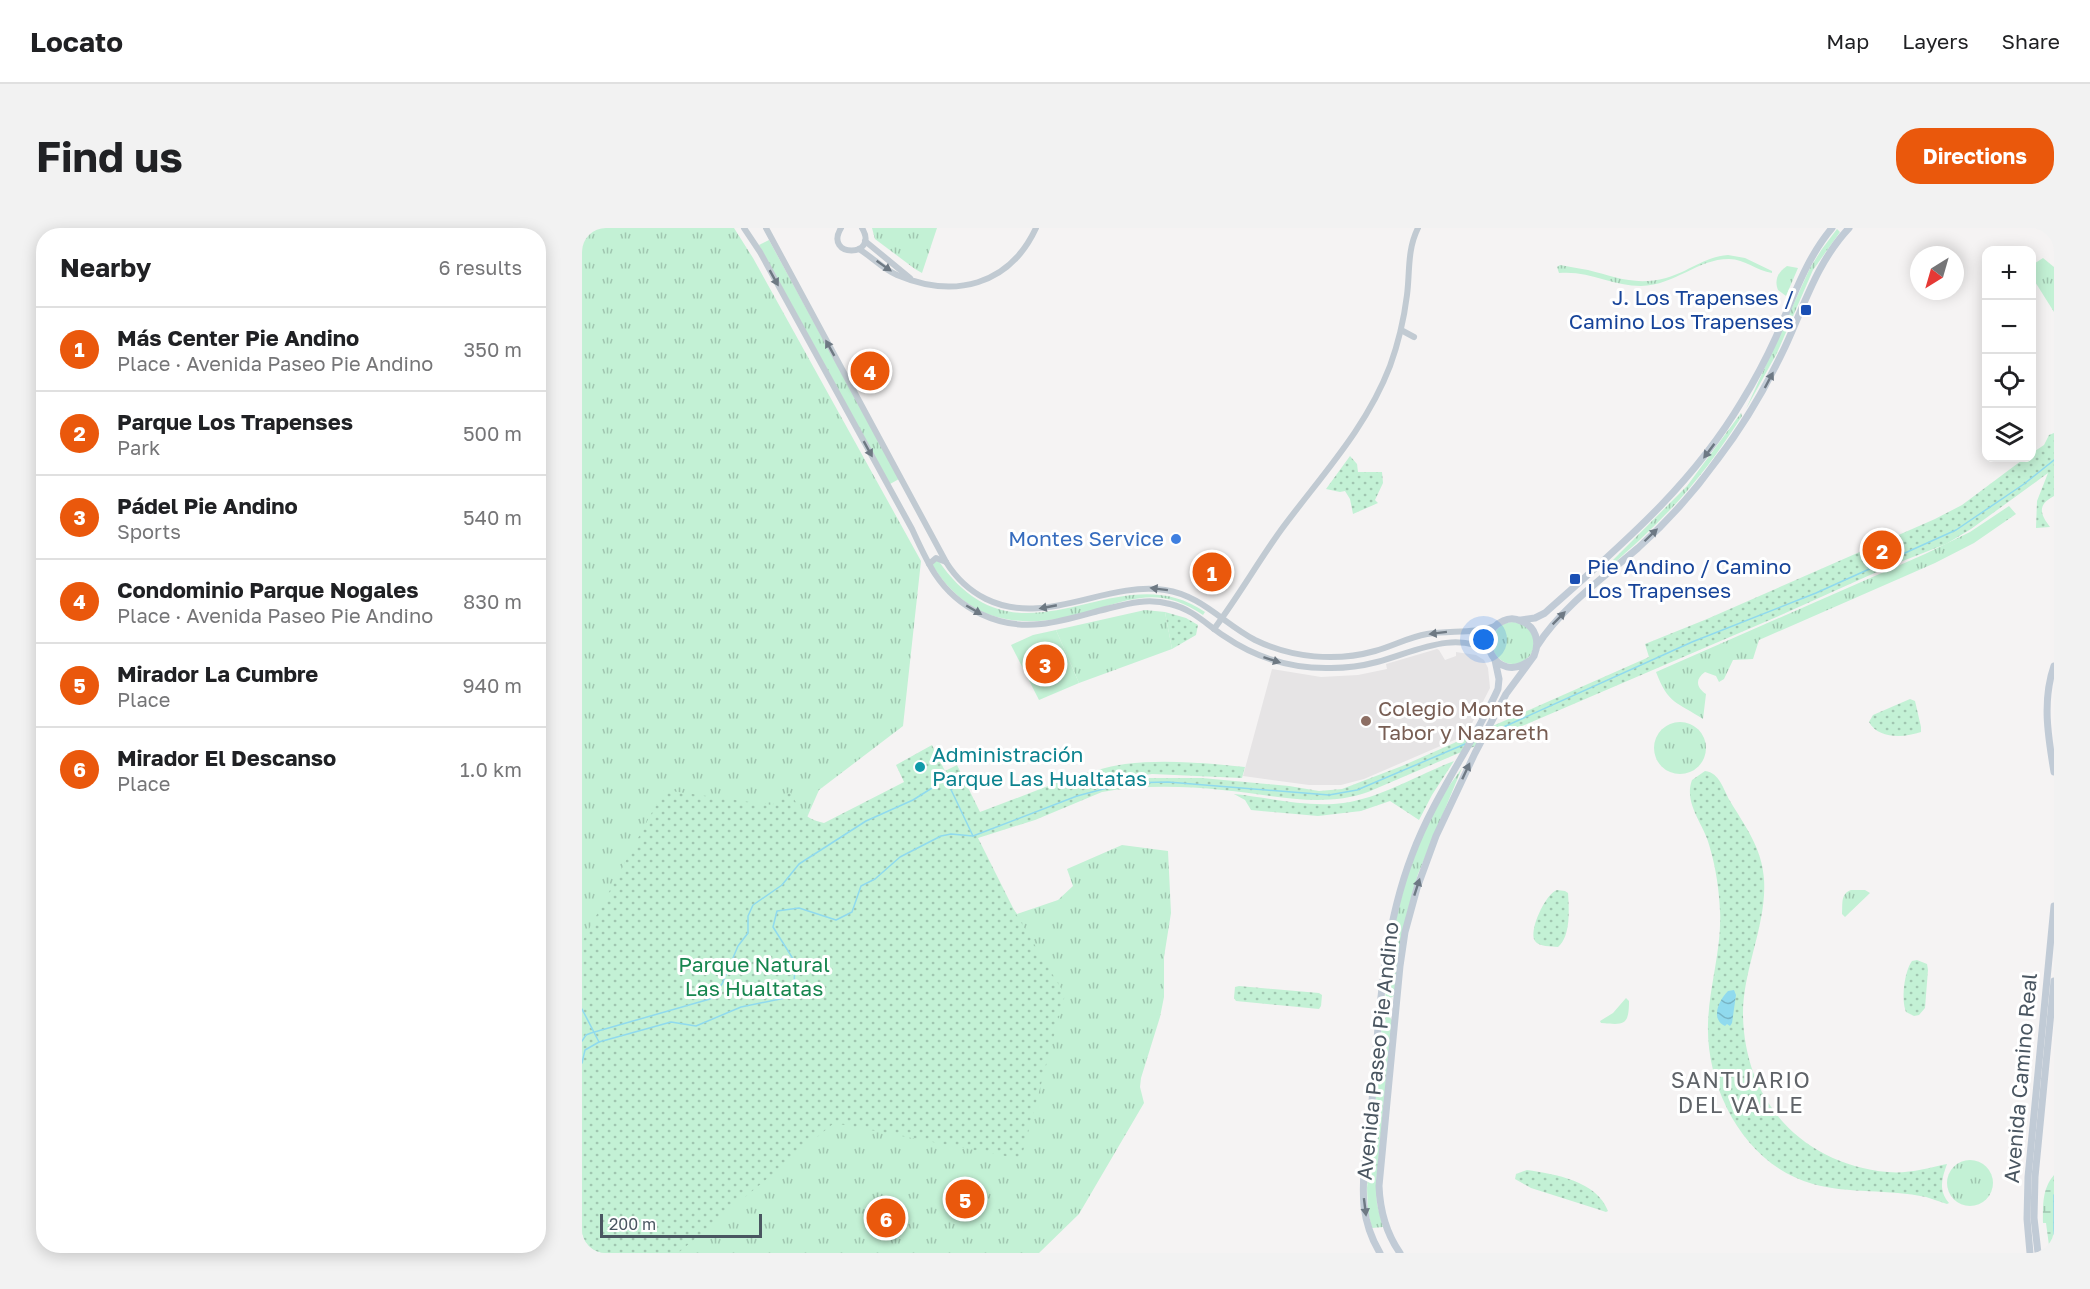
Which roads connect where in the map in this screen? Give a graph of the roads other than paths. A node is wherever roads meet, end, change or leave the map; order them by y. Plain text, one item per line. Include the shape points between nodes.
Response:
1 (744, 228) edge
2 (766, 228) edge
3 (862, 228) edge
4 (1036, 228) edge
5 (1418, 228) edge
6 (1832, 228) edge
7 (1849, 228) edge
8 (837, 230) edge
9 (865, 241) junction
10 (859, 249) junction
11 (911, 279) junction
12 (1401, 330) junction
13 (1414, 337) dead end
14 (1742, 402) junction
15 (1748, 415) junction
16 (946, 562) junction
17 (929, 564) junction
18 (1600, 564) junction
19 (1599, 581) junction
20 (1221, 619) junction
21 (1521, 620) junction
22 (1496, 626) junction
23 (1214, 629) junction
24 (1537, 646) junction
25 (1490, 652) junction
26 (1495, 660) junction
27 (1529, 661) junction
28 (2054, 666) edge
29 (2050, 700) edge
30 (2054, 772) edge
31 (2054, 906) edge
32 (2054, 981) edge
33 (1380, 1253) edge
34 (1400, 1253) edge
35 (2030, 1253) edge
36 (2037, 1253) edge

1 -> 17 street
16 -> 2 street
3 - 9 street
4 - 11 street via 1015,260 983,281 947,287
5 - 12 street via 1410,250
6 - 14 main road via 1806,267 1766,359
15 -> 7 main road via 1776,367 1820,268
8 - 10 street via 843,248
9 - 10 street
9 - 11 street
10 -> 11 street via 892,272
12 - 13 street
12 - 20 street via 1387,373 1360,426
14 - 15 main road via 1742,410
14 -> 18 main road via 1680,486
19 -> 15 main road via 1685,501
16 - 17 street via 936,558
20 -> 16 street via 1189,597 1146,588 1040,609 1010,608 977,594
17 -> 23 street via 963,603 1007,623 1048,624 1148,601 1184,608
18 - 19 main road
18 - 21 main road via 1545,613
24 -> 19 main road via 1557,619
22 -> 20 street via 1429,634 1367,653 1324,657 1270,646
20 - 23 street
21 - 22 main road via 1509,619
21 - 24 main road via 1533,630
22 - 25 main road via 1489,638
23 -> 25 street via 1267,658 1313,668 1371,664 1440,644 1472,643
24 - 27 main road
25 - 26 main road
26 - 27 main road via 1512,668
26 -> 33 main road, Avenida Paseo Pie Andino via 1499,686 1432,808 1396,905 1388,945 1364,1190 1368,1225
34 -> 27 main road, Avenida Paseo Pie Andino via 1385,1224 1379,1186 1403,947 1410,912 1426,862 1475,753 1506,694
28 - 29 main road
29 - 30 main road via 2047,719
31 - 35 main road, Avenida Camino Real via 2028,1177 2026,1219
32 - 36 main road, Avenida Camino Real via 2034,1187

